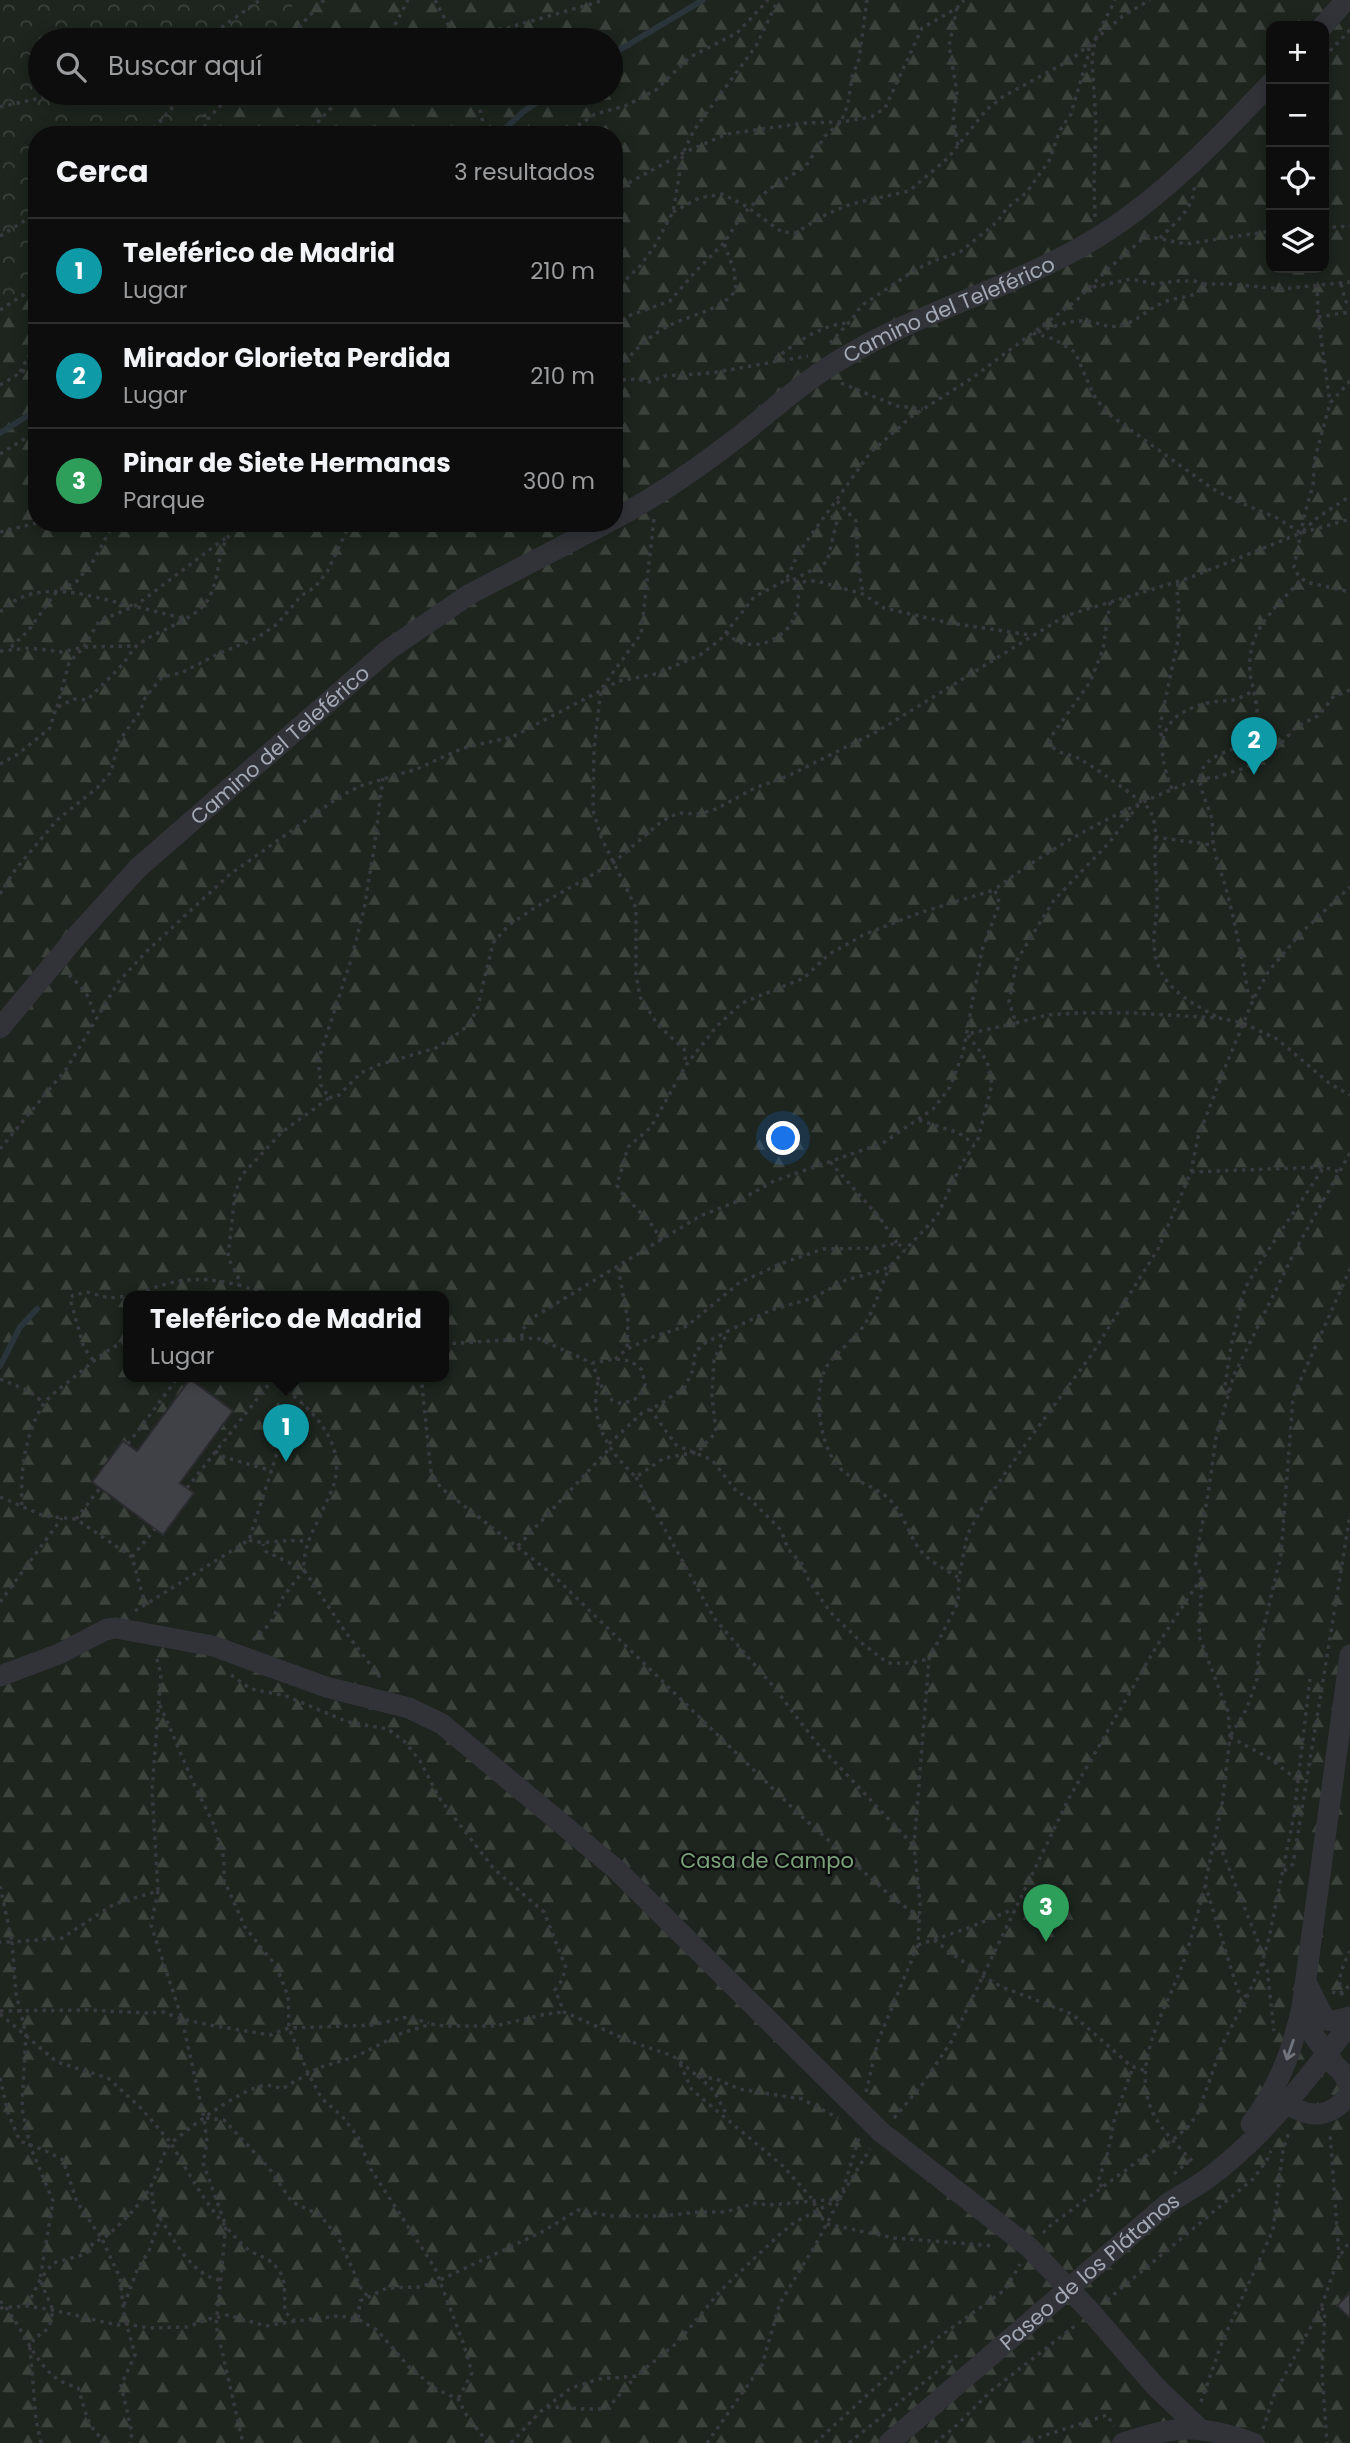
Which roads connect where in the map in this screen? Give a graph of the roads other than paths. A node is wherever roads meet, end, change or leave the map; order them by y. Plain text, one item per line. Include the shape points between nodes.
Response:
1 (1346, 0) edge
2 (1327, 21) edge
3 (1270, 84) edge
4 (623, 514) edge
5 (590, 532) edge
6 (0, 1028) edge
7 (1350, 1655) edge
8 (0, 1676) edge
9 (1305, 1980) junction
10 (1302, 2007) junction
11 (1349, 2020) edge
12 (1326, 2054) junction
13 (1350, 2085) edge
14 (1350, 2093) edge
15 (1286, 2102) junction
16 (1167, 2204) junction
17 (1069, 2288) junction
18 (1155, 2386) junction
19 (1196, 2425) junction
20 (1170, 2429) junction
21 (1257, 2439) edge
22 (890, 2442) edge
23 (1123, 2443) edge

1 - 2 street
3 - 4 street, Camino del Teleférico via 1210,147 1100,236 833,365 684,478
5 - 6 street, Camino del Teleférico via 470,594 388,650 138,868
7 - 9 street
8 - 17 street via 59,1654 116,1623 116,1628 198,1642 326,1687 419,1712 442,1724 618,1870 861,2120 1030,2248
9 - 10 street
9 - 11 street via 1325,2020
10 - 12 street
10 -> 15 street via 1286,2063
11 - 12 street
12 - 13 street
12 - 15 street
14 - 15 street via 1329,2113 1311,2115
15 - 16 street via 1251,2124
15 - 16 street, Paseo de los Plátanos via 1224,2165
16 - 17 street, Paseo de los Plátanos
17 - 18 street
17 - 22 street, Paseo de los Plátanos
18 - 19 street
18 - 20 street
19 - 20 street
19 - 21 street
20 - 23 street

